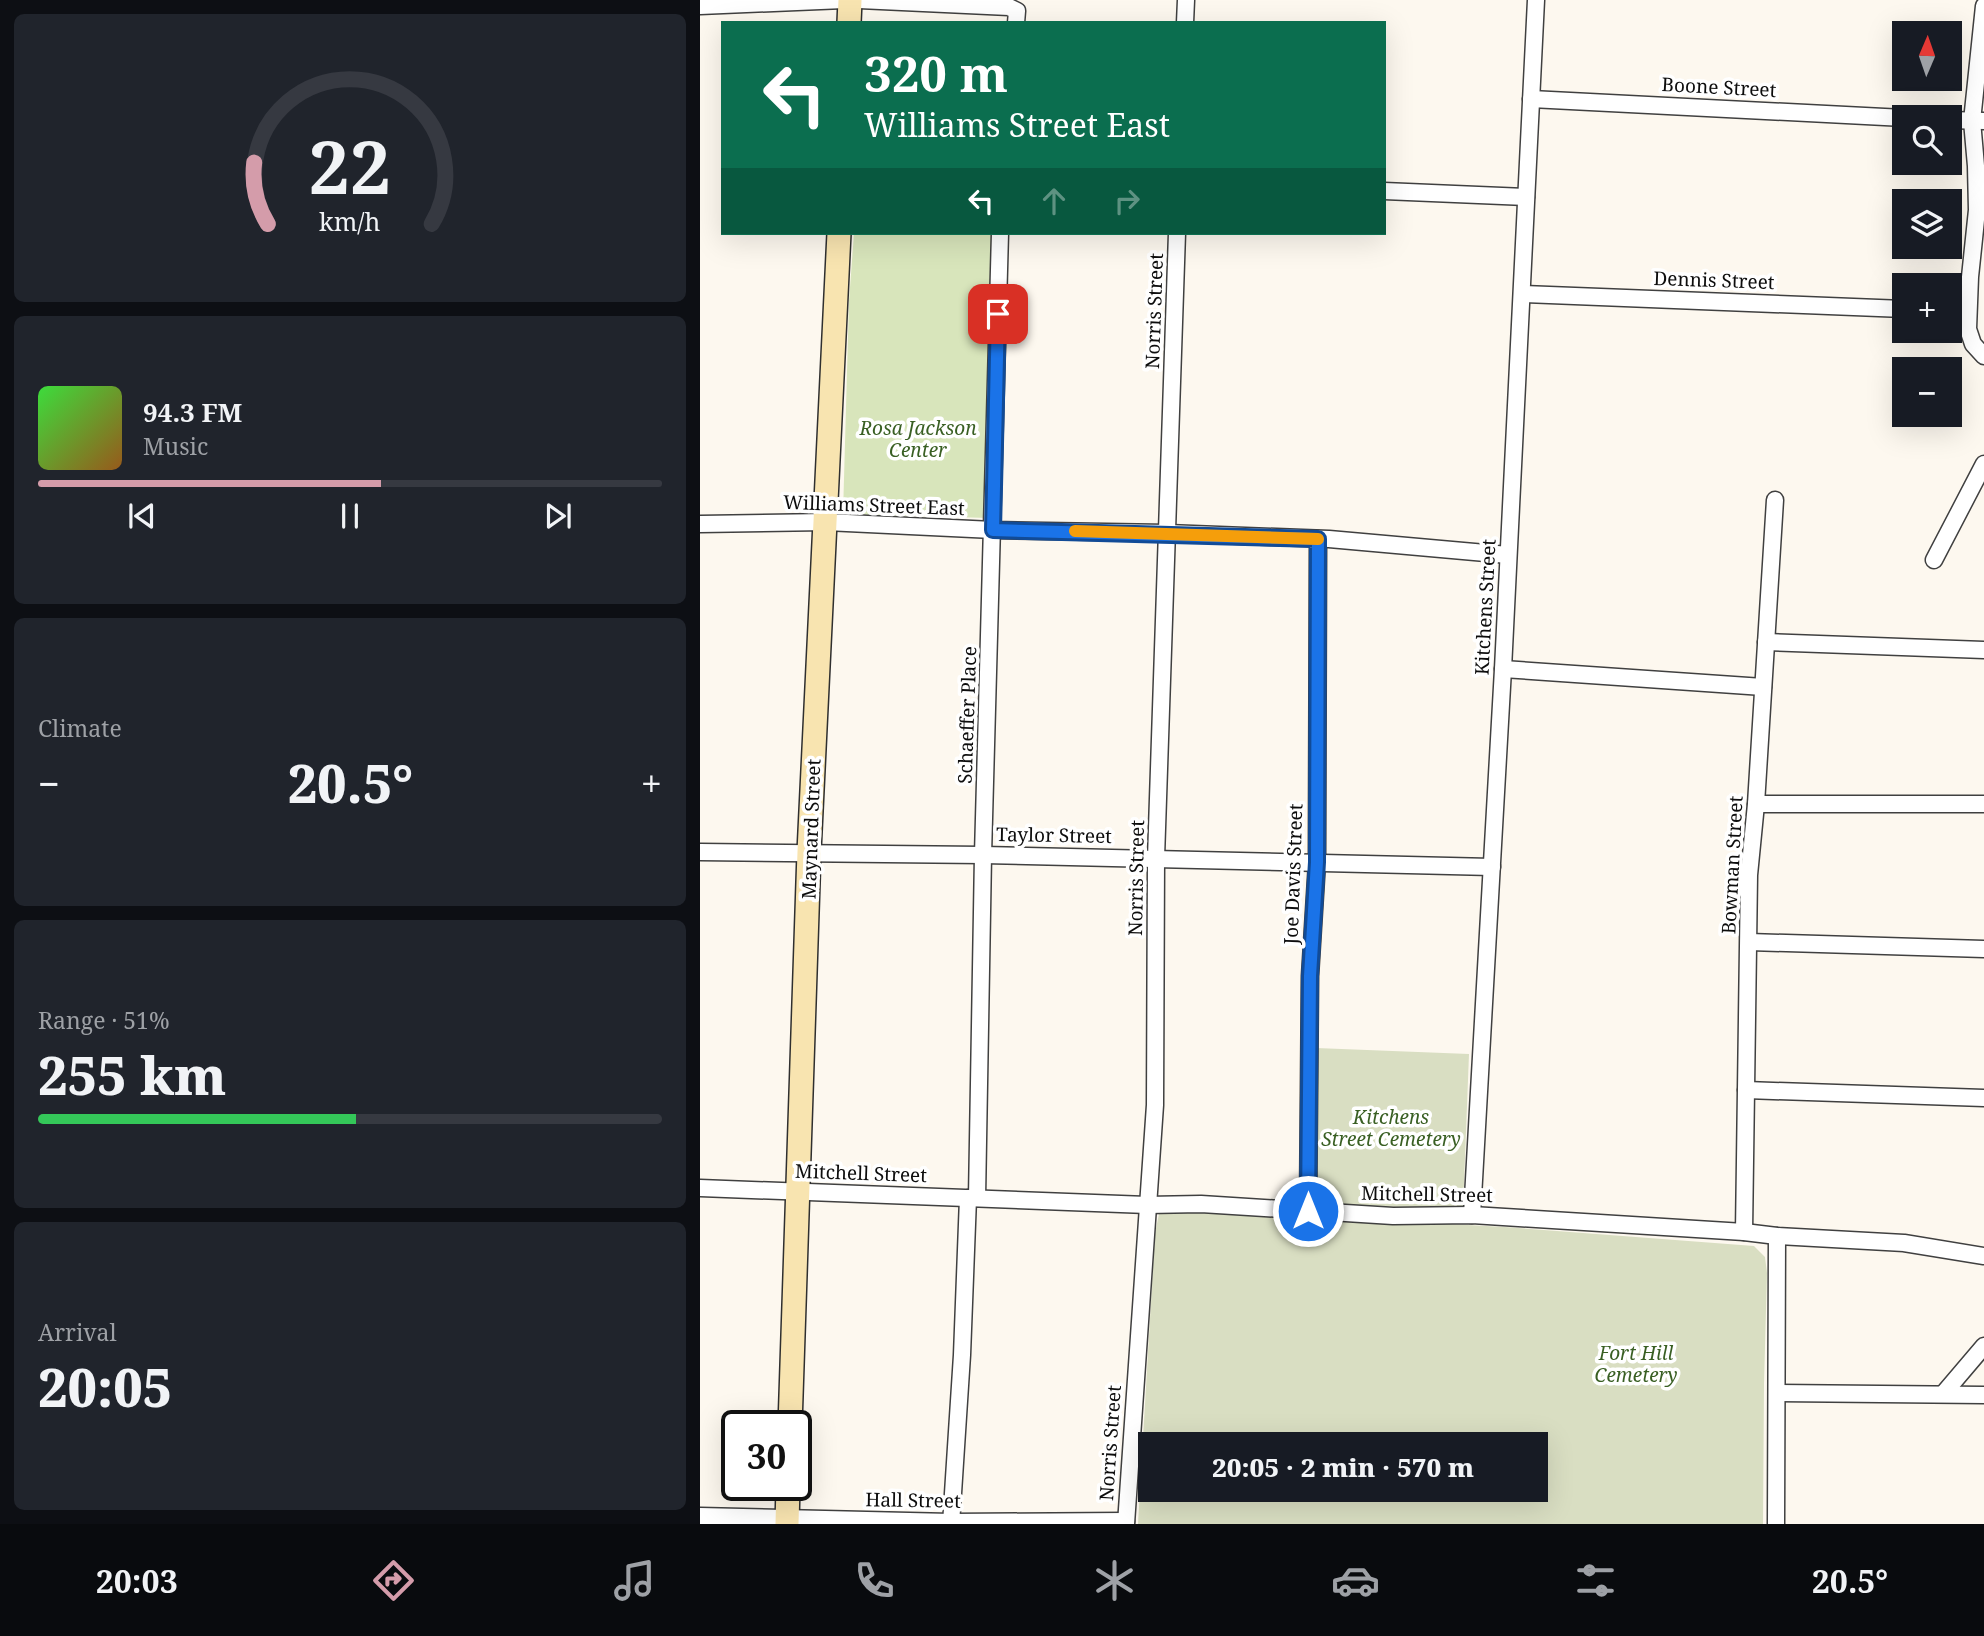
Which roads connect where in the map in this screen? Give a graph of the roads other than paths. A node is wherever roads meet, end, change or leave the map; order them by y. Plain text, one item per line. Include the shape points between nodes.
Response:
1 (844, 0) edge
2 (850, 0) edge
3 (859, 0) edge
4 (1186, 0) edge
5 (1536, 0) edge
6 (700, 6) edge
7 (1984, 6) edge
8 (849, 21) edge
9 (1016, 21) edge
10 (1185, 21) edge
11 (1531, 99) junction
12 (1892, 117) edge
13 (1978, 121) edge
14 (1386, 191) edge
15 (1526, 197) junction
16 (839, 235) edge
17 (1000, 235) edge
18 (1177, 235) edge
19 (1522, 294) junction
20 (1892, 309) edge
21 (1962, 311) edge
22 (1968, 311) junction
23 (1984, 356) edge
24 (1984, 464) edge
25 (1775, 500) dead end
26 (826, 522) junction
27 (700, 524) edge
28 (993, 530) junction
29 (1167, 533) junction
30 (1318, 539) junction
31 (1508, 555) junction
32 (1934, 560) dead end
33 (1766, 642) junction
34 (1984, 650) edge
35 (1503, 669) junction
36 (1763, 687) junction
37 (1756, 804) junction
38 (1984, 804) edge
39 (700, 852) edge
40 (809, 852) junction
41 (983, 855) junction
42 (1156, 858) junction
43 (1317, 862) junction
44 (1492, 867) junction
45 (1749, 942) junction
46 (1984, 949) edge
47 (1746, 1090) junction
48 (1984, 1098) edge
49 (700, 1188) edge
50 (798, 1192) junction
51 (973, 1198) junction
52 (1147, 1205) junction
53 (1308, 1211) junction
54 (1472, 1216) junction
55 (1744, 1232) junction
56 (1777, 1236) junction
57 (1984, 1256) edge
58 (1984, 1346) edge
59 (1777, 1393) junction
60 (1944, 1393) junction
61 (1984, 1395) edge
62 (791, 1410) edge
63 (788, 1501) edge
64 (700, 1516) edge
65 (787, 1522) edge
66 (951, 1523) edge
67 (1126, 1523) edge
68 (1776, 1524) edge

1 - 6 street
2 - 8 street
3 - 9 street via 1009,7 1017,11
4 - 10 street
5 - 11 street, Kitchens Street
7 - 13 street
11 - 12 street, Boone Street
11 - 15 street, Kitchens Street
13 - 22 street via 1977,210
14 - 15 street
15 - 19 street, Kitchens Street
16 - 26 street, Maynard Street
17 - 28 street, Schaeffer Place
18 - 29 street, Norris Street
19 - 20 street, Dennis Street
19 - 31 street, Kitchens Street
21 - 22 street
22 - 23 street via 1973,344
24 - 32 street
25 - 33 street, Bowman Street
26 - 27 street, Williams Street East
26 - 28 street, Williams Street East
26 - 40 street, Maynard Street
28 - 29 street, Williams Street East
28 - 41 street, Schaeffer Place
29 - 30 street, Williams Street East
29 - 42 street, Norris Street
30 - 31 street, Williams Street East
30 - 43 street, Joe Davis Street
31 - 35 street, Kitchens Street
33 - 34 street
33 - 36 street, Bowman Street
35 - 36 street
35 - 44 street, Kitchens Street
36 - 37 street, Bowman Street
37 - 38 street
37 - 45 street, Bowman Street
39 - 40 street, Taylor Street
40 - 41 street, Taylor Street
40 - 50 street, Maynard Street
41 - 42 street, Taylor Street
41 - 51 street, Schaeffer Place
42 - 43 street, Taylor Street
42 - 52 street, Norris Street via 1155,1105
43 - 44 street, Taylor Street
43 - 53 street, Joe Davis Street via 1310,976
44 - 54 street, Kitchens Street
45 - 46 street
45 - 47 street, Bowman Street
47 - 48 street
47 - 55 street, Bowman Street
49 - 50 street, Mitchell Street
50 - 51 street, Mitchell Street
50 - 62 street, Maynard Street
51 - 52 street, Mitchell Street
51 - 66 street, Schaeffer Place
52 - 53 street, Mitchell Street
52 - 67 street, Norris Street
53 - 54 street, Mitchell Street
54 - 55 street, Mitchell Street
55 - 56 street, Mitchell Street
56 - 57 street, Mitchell Street via 1904,1243
56 - 59 street
58 - 60 street
59 - 60 street
59 - 68 street
60 - 61 street
63 - 65 street
64 - 65 street, Hall Street
65 - 66 street, Hall Street
66 - 67 street, Hall Street

